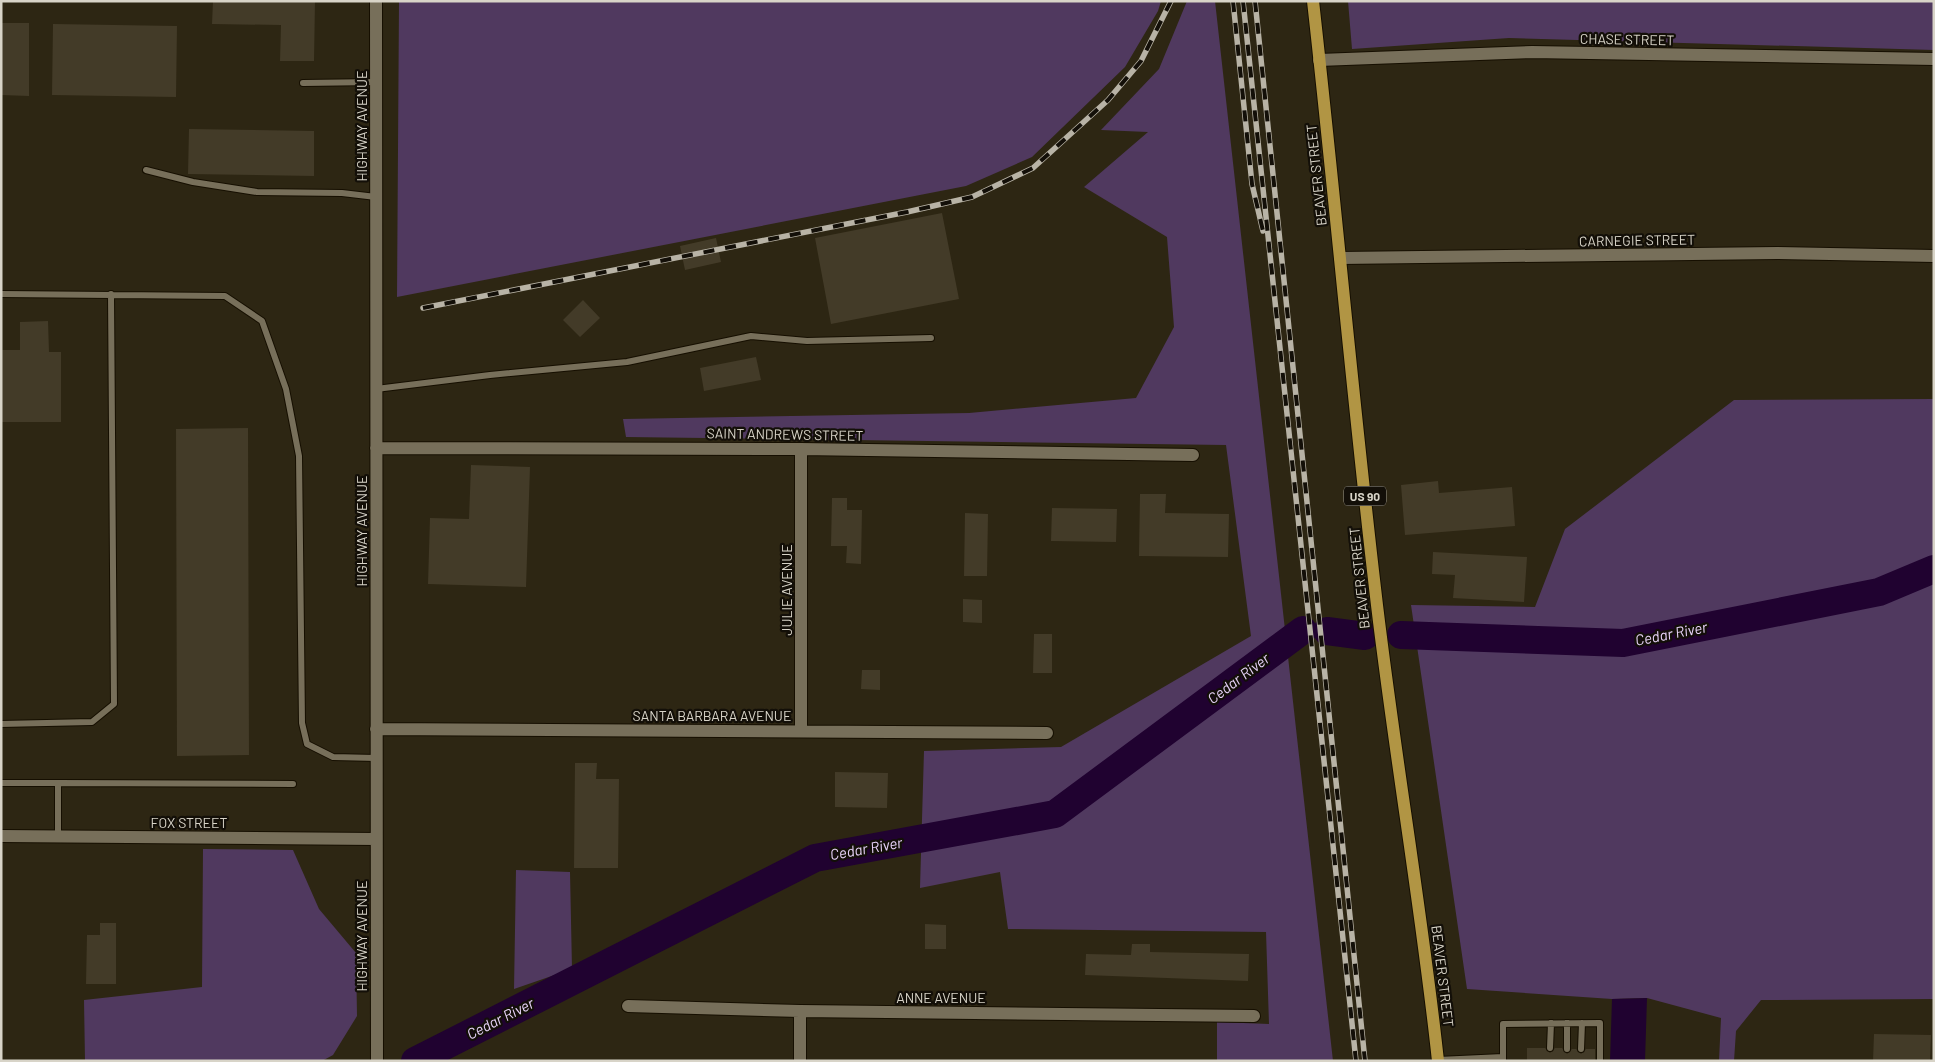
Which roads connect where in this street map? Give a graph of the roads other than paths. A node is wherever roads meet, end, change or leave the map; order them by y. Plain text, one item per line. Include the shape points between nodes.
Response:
1 (376, 1) edge
2 (1313, 1) edge
3 (1934, 59) edge
4 (1319, 60) junction
5 (376, 82) junction
6 (303, 83) dead end
7 (146, 170) dead end
8 (376, 197) junction
9 (1934, 256) edge
10 (1340, 258) junction
11 (1, 294) edge
12 (111, 294) junction
13 (930, 338) dead end
14 (376, 390) junction
15 (376, 448) junction
16 (801, 449) junction
17 (1192, 455) dead end
18 (1, 724) edge
19 (376, 730) junction
20 (801, 730) junction
21 (1047, 733) dead end
22 (376, 758) junction
23 (1, 783) edge
24 (58, 783) junction
25 (293, 784) dead end
26 (1, 836) edge
27 (58, 836) junction
28 (376, 839) junction
29 (628, 1006) dead end
30 (800, 1011) junction
31 (1254, 1016) dead end
32 (1550, 1023) junction
33 (1567, 1023) junction
34 (1582, 1023) junction
35 (1550, 1048) dead end
36 (1567, 1049) dead end
37 (1581, 1049) dead end
38 (1503, 1059) edge
39 (377, 1061) edge
40 (800, 1061) edge
41 (1438, 1061) edge
42 (1600, 1061) edge

1 - 5 street, HIGHWAY AVENUE
2 - 4 main road, BEAVER STREET / US 90
3 - 4 street, CHASE STREET via 1532,52
4 - 10 main road, BEAVER STREET / US 90
5 - 6 lane
5 - 8 street, HIGHWAY AVENUE
7 - 8 lane via 193,182 257,192 342,193
8 - 14 street, HIGHWAY AVENUE
9 - 10 street, CARNEGIE STREET via 1777,253
10 - 41 main road, BEAVER STREET / US 90 via 1376,597
11 - 12 lane
12 - 18 lane via 114,704 92,722
12 - 22 lane via 225,296 262,321 286,389 299,456 302,723 307,744 333,757
13 - 14 lane via 807,341 751,336 626,362
14 - 15 street, HIGHWAY AVENUE
15 - 16 street, SAINT ANDREWS STREET
15 - 19 street, HIGHWAY AVENUE
16 - 17 street, SAINT ANDREWS STREET
16 - 20 street, JULIE AVENUE
19 - 20 street, SANTA BARBARA AVENUE
19 - 22 street, HIGHWAY AVENUE
20 - 21 street, SANTA BARBARA AVENUE
22 - 28 street, HIGHWAY AVENUE
23 - 24 lane
24 - 25 lane
24 - 27 lane
26 - 27 street, FOX STREET
27 - 28 street, FOX STREET
28 - 39 street, HIGHWAY AVENUE
29 - 30 street, ANNE AVENUE
30 - 31 street, ANNE AVENUE
30 - 40 street
32 - 33 lane
32 - 35 lane
32 - 38 lane via 1503,1024
33 - 34 lane
33 - 36 lane
34 - 37 lane
34 - 42 lane via 1600,1023
38 - 41 lane

